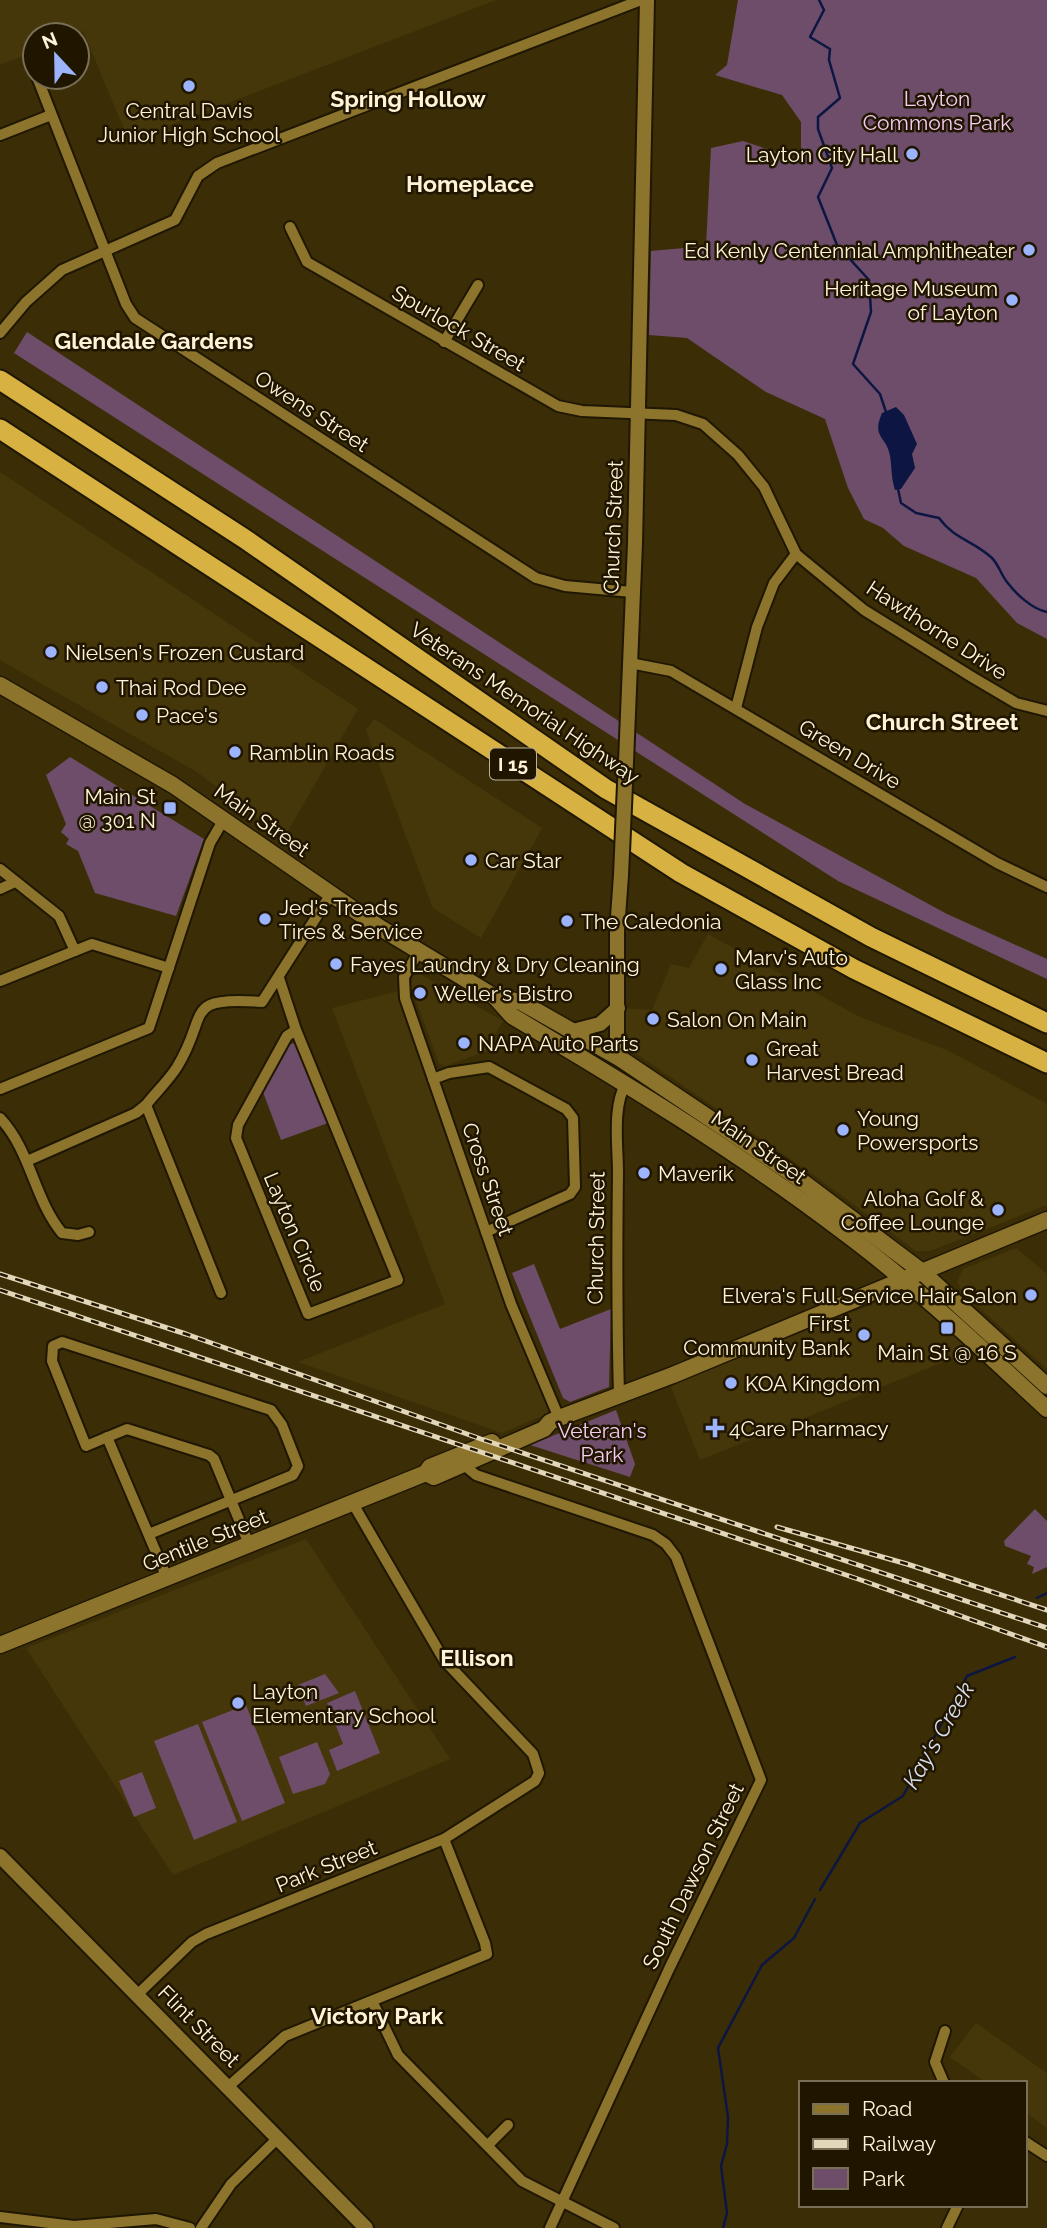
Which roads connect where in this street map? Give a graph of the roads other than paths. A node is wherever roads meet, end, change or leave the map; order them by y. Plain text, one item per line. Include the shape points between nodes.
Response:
1 (641, 0) edge
2 (647, 0) edge
3 (42, 91) edge
4 (51, 115) junction
5 (0, 135) edge
6 (290, 227) dead end
7 (105, 251) junction
8 (478, 285) dead end
9 (1, 334) edge
10 (444, 342) junction
11 (0, 380) edge
12 (637, 413) junction
13 (0, 429) edge
14 (796, 554) junction
15 (632, 592) junction
16 (630, 663) junction
17 (0, 685) edge
18 (736, 708) junction
19 (1047, 711) edge
20 (223, 819) junction
21 (0, 869) edge
22 (15, 882) junction
23 (1047, 887) edge
24 (0, 888) edge
25 (331, 894) junction
26 (75, 951) junction
27 (419, 951) junction
28 (169, 968) junction
29 (279, 978) junction
30 (0, 981) edge
31 (495, 997) junction
32 (618, 1008) junction
33 (1047, 1022) edge
34 (296, 1030) junction
35 (573, 1031) junction
36 (610, 1052) junction
37 (1047, 1063) edge
38 (433, 1079) junction
39 (626, 1083) junction
40 (0, 1089) edge
41 (146, 1105) junction
42 (692, 1105) junction
43 (0, 1118) edge
44 (27, 1161) junction
45 (1047, 1220) edge
46 (486, 1231) junction
47 (89, 1232) dead end
48 (921, 1271) junction
49 (902, 1279) junction
50 (221, 1293) dead end
51 (1047, 1386) edge
52 (619, 1396) junction
53 (1047, 1409) edge
54 (555, 1420) junction
55 (107, 1437) junction
56 (464, 1465) junction
57 (426, 1473) junction
58 (231, 1499) junction
59 (352, 1502) junction
60 (149, 1534) junction
61 (249, 1544) junction
62 (167, 1578) junction
63 (0, 1645) edge
64 (444, 1839) junction
65 (0, 1856) edge
66 (138, 1994) junction
67 (373, 2003) junction
68 (945, 2031) dead end
69 (943, 2081) edge
70 (229, 2086) junction
71 (508, 2125) dead end
72 (278, 2138) junction
73 (1026, 2142) edge
74 (489, 2144) junction
75 (1047, 2156) edge
76 (563, 2204) junction
77 (957, 2207) edge
78 (0, 2217) edge
79 (190, 2228) edge
80 (201, 2228) edge
81 (366, 2228) edge
82 (550, 2228) edge
83 (614, 2228) edge
84 (947, 2228) edge

1 - 7 street via 217,163 198,176 175,220
2 - 12 street, Church Street
3 - 4 street, Owens Street
4 - 5 street
4 - 7 street, Owens Street
6 - 10 street, Spurlock Street via 307,262
7 - 9 street via 62,270 44,284
7 - 15 street, Owens Street via 126,304 151,330 536,578 565,586
8 - 10 street
10 - 12 street, Spurlock Street via 558,406
11 - 33 highway, Veterans Memorial Highway / I 15 via 245,539 606,789 871,937
12 - 14 street, Hawthorne Drive via 676,415 703,424 738,455 764,486
12 - 15 street, Church Street
13 - 37 highway, I 15 via 681,873 853,969
14 - 18 street via 774,583
14 - 19 street, Hawthorne Drive via 864,610 1016,704
15 - 16 street, Church Street
16 - 18 street, Green Drive via 671,671
16 - 32 street, Church Street, bridge via 617,931
17 - 20 main road, Main Street via 140,765
18 - 23 street, Green Drive via 997,863
20 - 25 main road, Main Street
20 - 28 street via 210,843
21 - 22 street
22 - 24 street
22 - 26 street via 59,916
25 - 27 main road, Main Street
25 - 29 street
26 - 28 street via 98,945
26 - 30 street
27 - 31 main road, Main Street
27 - 38 street, Cross Street via 404,975 403,986
28 - 40 street via 149,1028
29 - 34 street, Layton Circle
29 - 41 street via 262,1002 224,999 206,1006 177,1066
31 - 35 main road, Main Street via 521,1002
31 - 39 main road, Main Street via 512,1016
32 - 35 street via 600,1024
32 - 36 street, Church Street via 617,1041
34 - 34 street, Layton Circle via 286,1036 238,1125 236,1138 308,1314 398,1280
35 - 36 main road, Main Street
36 - 42 main road, Main Street
38 - 46 street, Cross Street
38 - 46 street via 489,1067 566,1109 573,1118 575,1187 570,1194
39 - 42 main road via 637,1079 667,1099
39 - 49 main road, Main Street via 840,1229
39 - 52 street, Church Street via 620,1094 618,1134
41 - 44 street
41 - 50 street
42 - 48 main road, Main Street
43 - 44 street via 13,1132
44 - 47 street via 49,1217 62,1233
45 - 48 main road, Gentile Street
46 - 54 street, Cross Street
48 - 49 main road, Gentile Street
48 - 51 main road, Main Street
49 - 52 main road, Gentile Street
49 - 53 main road, Main Street
52 - 54 main road, Gentile Street
54 - 56 main road, Gentile Street
54 - 57 main road, Gentile Street via 540,1421 430,1467
55 - 58 street via 127,1429 214,1459
55 - 58 street via 86,1446 52,1361 53,1346 62,1342 271,1410 282,1425 298,1469
55 - 60 street
56 - 57 main road, Gentile Street via 434,1477
56 - 76 street, South Dawson Street via 476,1475 653,1535 666,1544 676,1557 761,1780
57 - 59 main road, Gentile Street
58 - 60 street
58 - 61 street
59 - 61 main road, Gentile Street
59 - 64 street, Park Street via 444,1660 533,1754 539,1773 535,1781
60 - 62 street
61 - 62 main road, Gentile Street
62 - 63 main road, Gentile Street
64 - 66 street, Park Street via 206,1934
64 - 67 street via 487,1954
65 - 66 street, Flint Street
66 - 70 street, Flint Street
67 - 70 street via 285,2036
67 - 74 street via 398,2055
68 - 69 street via 935,2063
70 - 72 street, Flint Street
71 - 74 street
72 - 80 street via 231,2184
72 - 81 street, Flint Street
73 - 75 street
74 - 76 street via 522,2181
76 - 82 street, South Dawson Street
76 - 83 street
77 - 84 street
78 - 79 street via 74,2226 156,2219

